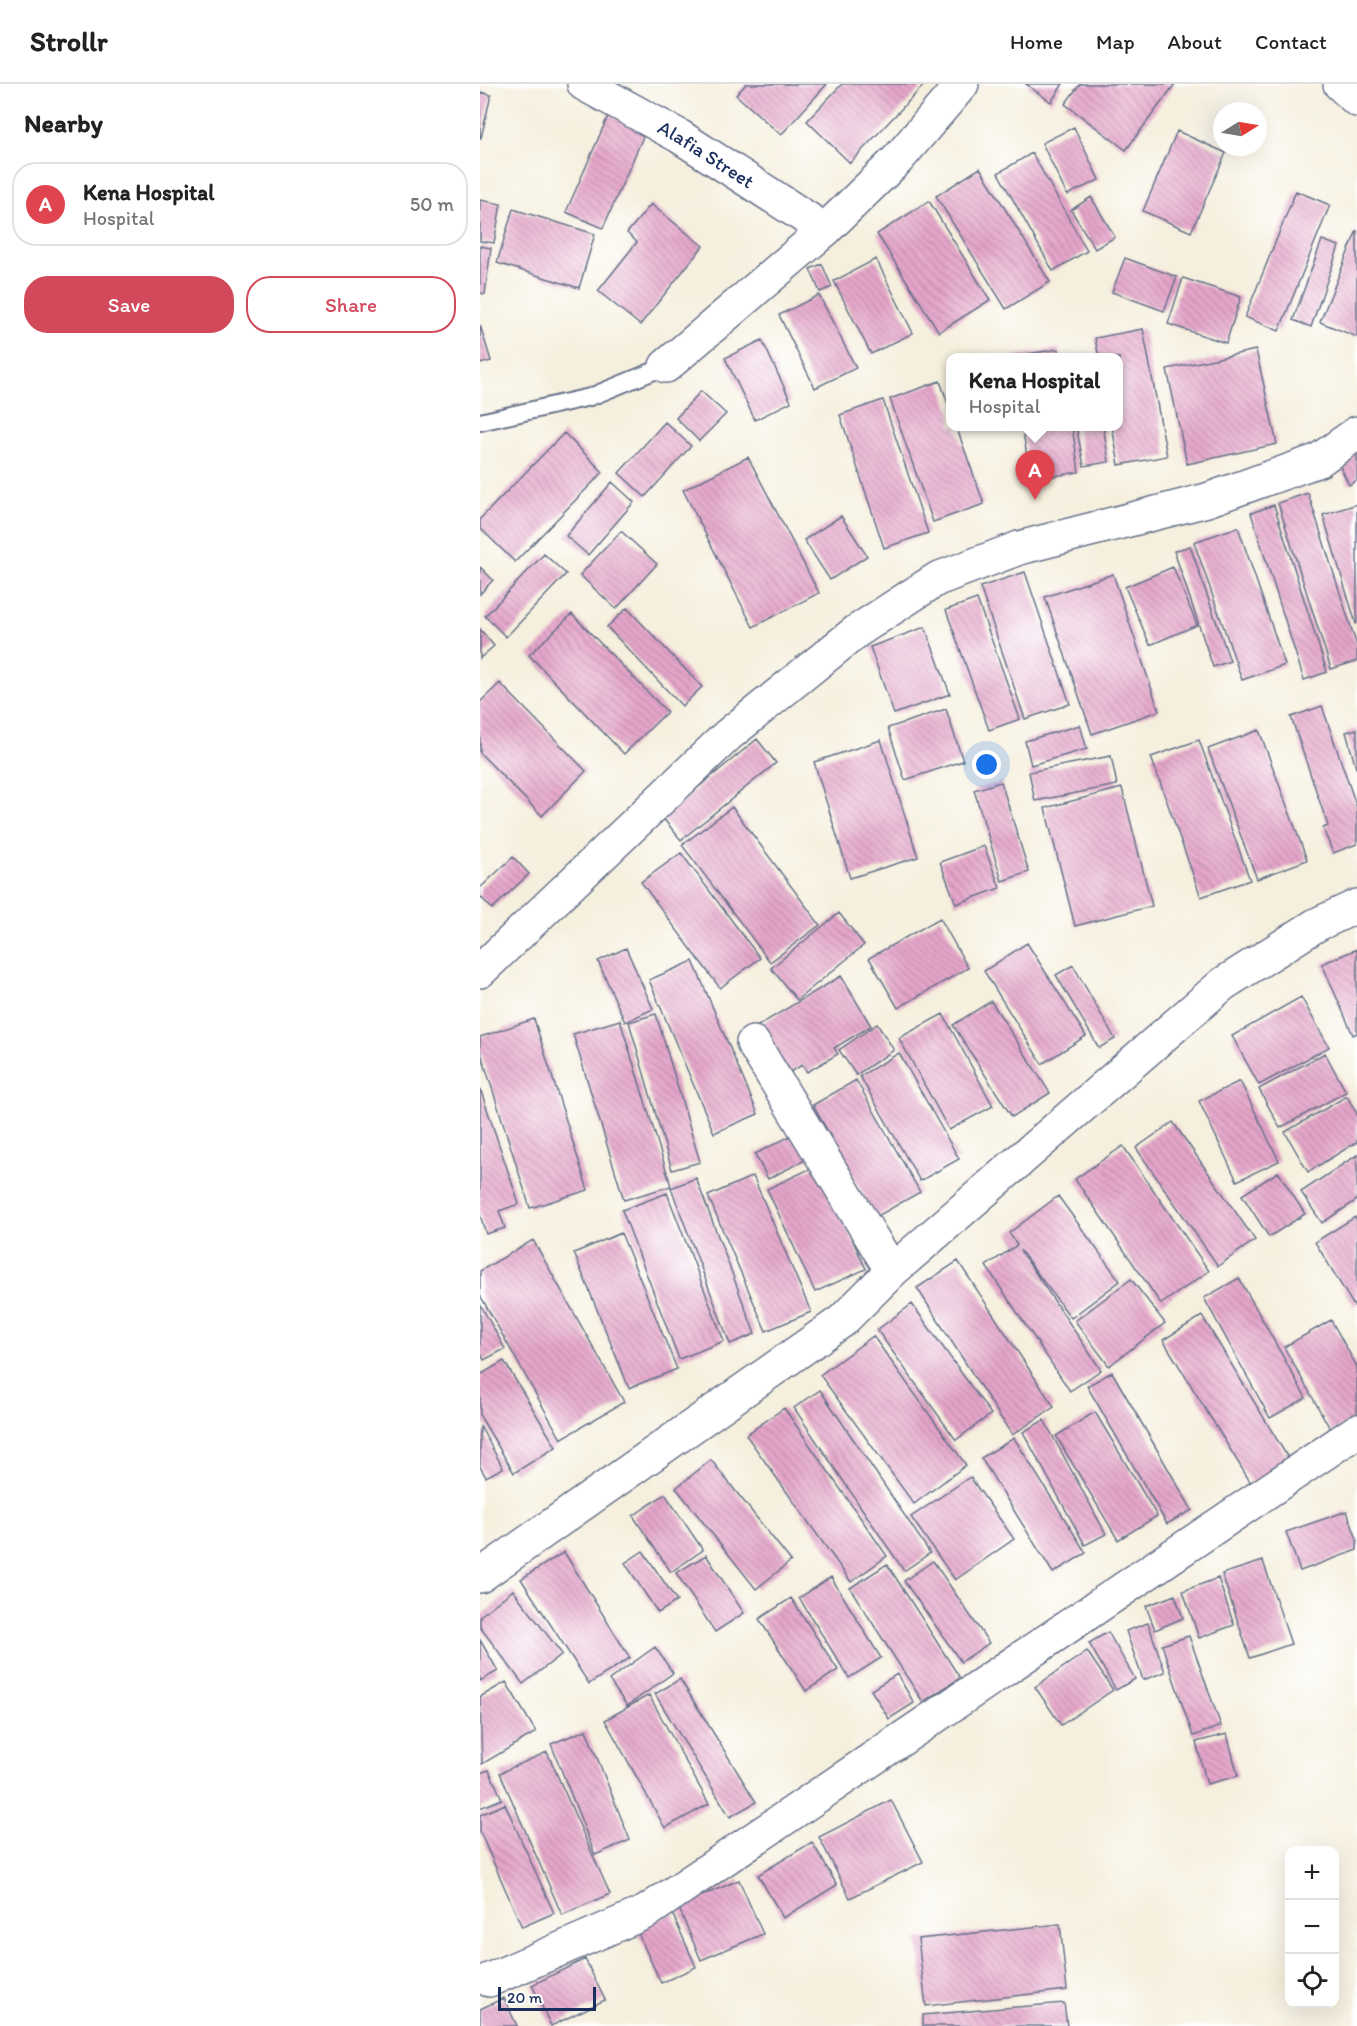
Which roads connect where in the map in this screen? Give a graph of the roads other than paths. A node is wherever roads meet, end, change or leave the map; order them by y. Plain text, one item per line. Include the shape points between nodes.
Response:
1 (584, 84) edge
2 (962, 84) edge
3 (1340, 84) edge
4 (1357, 100) edge
5 (825, 230) junction
6 (666, 366) joint
7 (480, 422) edge
8 (1357, 433) edge
9 (1357, 906) edge
10 (480, 971) edge
11 (753, 1043) dead end
12 (892, 1271) junction
13 (1357, 1431) edge
14 (480, 1576) edge
15 (489, 1980) dead end

1 - 5 street, Alafia Street via 679,136
2 - 5 street via 898,159
3 - 4 street
5 - 6 street
6 - 7 lane via 590,397
8 - 10 street via 1318,460 1207,500 1019,548 937,579 857,631 728,735
9 - 12 street via 1316,925 1223,984
11 - 12 street
12 - 14 street via 842,1321
13 - 15 street via 646,1912

